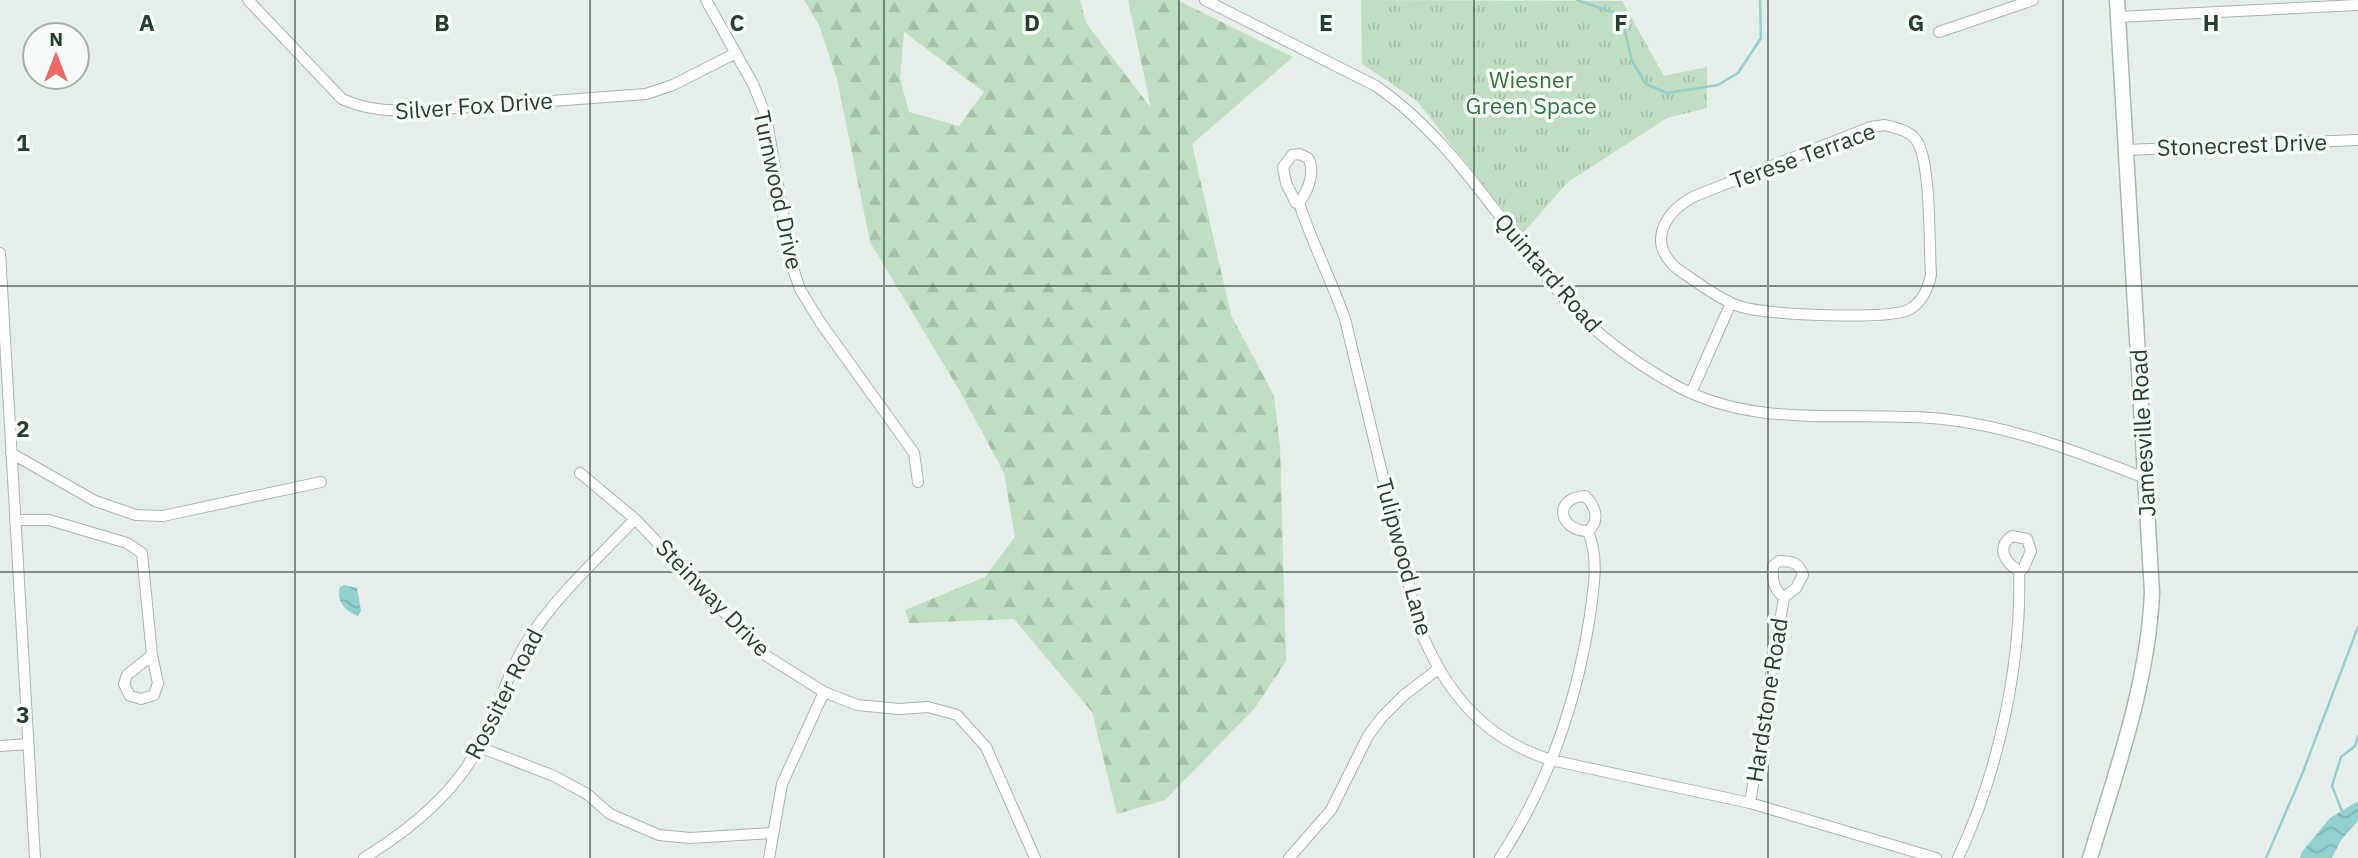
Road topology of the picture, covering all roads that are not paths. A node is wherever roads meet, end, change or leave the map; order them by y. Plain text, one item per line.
1 (248, 0) edge
2 (706, 0) edge
3 (1205, 0) edge
4 (2033, 0) edge
5 (2117, 0) edge
6 (2358, 5) edge
7 (2118, 17) junction
8 (1940, 32) dead end
9 (736, 53) junction
10 (2358, 139) edge
11 (2127, 150) junction
12 (1299, 203) junction
13 (0, 253) edge
14 (1731, 303) junction
15 (1691, 393) junction
16 (11, 453) junction
17 (580, 472) dead end
18 (2146, 478) junction
19 (321, 482) dead end
20 (918, 482) dead end
21 (635, 519) junction
22 (15, 520) junction
23 (1588, 531) dead end
24 (2019, 570) dead end
25 (1784, 597) dead end
26 (152, 655) junction
27 (1438, 669) junction
28 (824, 692) junction
29 (28, 744) junction
30 (0, 746) edge
31 (479, 747) junction
32 (1551, 760) junction
33 (1749, 803) junction
34 (772, 833) junction
35 (35, 858) edge
36 (364, 858) edge
37 (769, 858) edge
38 (1035, 858) edge
39 (1289, 858) edge
40 (1500, 858) edge
41 (1936, 858) edge
42 (1958, 858) edge
43 (2090, 858) edge

1 - 9 street, Silver Fox Drive
2 - 9 street, Turnwood Drive
3 - 15 street, Quintard Road
4 - 8 street
5 - 7 street, Jamesville Road
6 - 7 street
7 - 11 street, Jamesville Road
9 - 20 street, Turnwood Drive
10 - 11 street, Stonecrest Drive
11 - 18 street, Jamesville Road
12 - 12 street, Tulipwood Lane
12 - 27 street, Tulipwood Lane
13 - 16 street
14 - 14 street, Terese Terrace
14 - 15 street
15 - 18 street, Quintard Road
16 - 19 street
16 - 22 street
17 - 21 street, Steinway Drive
18 - 43 street, Jamesville Road
21 - 28 street, Steinway Drive
21 - 31 street, Rossiter Road
22 - 26 street
22 - 29 street
23 - 32 street
24 - 42 street
25 - 33 street, Hardstone Road
26 - 26 street
27 - 32 street, Tulipwood Lane
27 - 39 street
28 - 34 street
28 - 38 street, Steinway Drive
29 - 30 street
29 - 35 street
31 - 34 street
31 - 36 street, Rossiter Road
32 - 33 street, Tulipwood Lane
32 - 40 street
33 - 41 street, Tulipwood Lane
34 - 37 street

